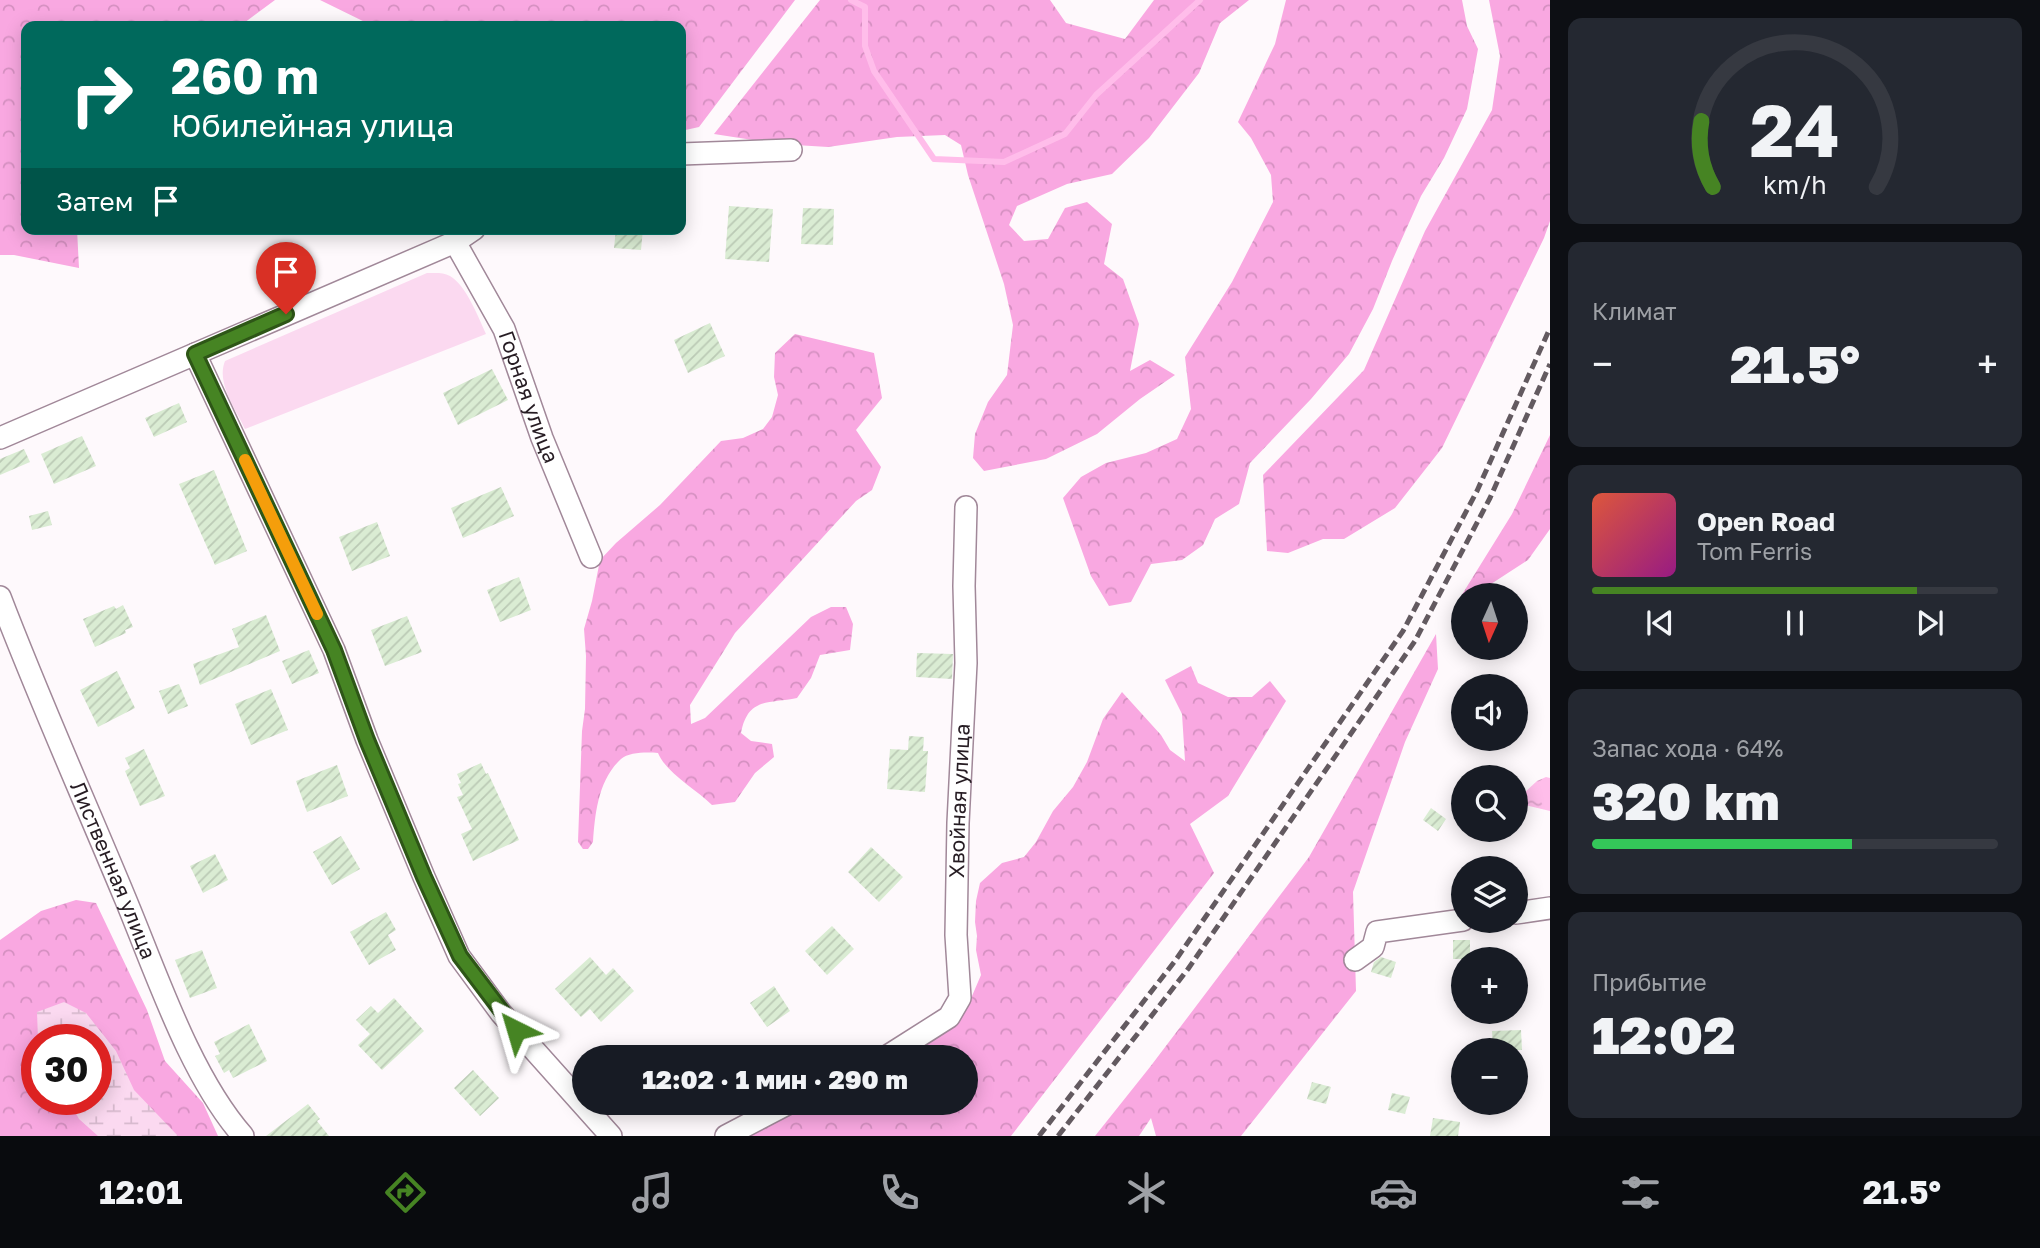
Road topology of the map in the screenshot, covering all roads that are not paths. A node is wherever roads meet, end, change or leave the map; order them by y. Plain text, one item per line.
1 (791, 150) dead end
2 (686, 155) edge
3 (465, 235) edge
4 (455, 242) junction
5 (195, 354) junction
6 (0, 438) edge
7 (966, 508) dead end
8 (591, 557) dead end
9 (0, 597) edge
10 (1550, 908) edge
11 (1528, 911) edge
12 (1451, 922) edge
13 (1355, 960) dead end
14 (905, 1045) edge
15 (766, 1115) edge
16 (243, 1136) edge
17 (611, 1136) edge
18 (726, 1136) edge

1 - 2 street
3 - 4 street
4 - 5 street
4 - 8 street, Горная улица
5 - 6 street
5 - 17 street
7 - 14 street, Хвойная улица
9 - 16 street, Лиственная улица
10 - 11 street
12 - 13 street
15 - 18 street

